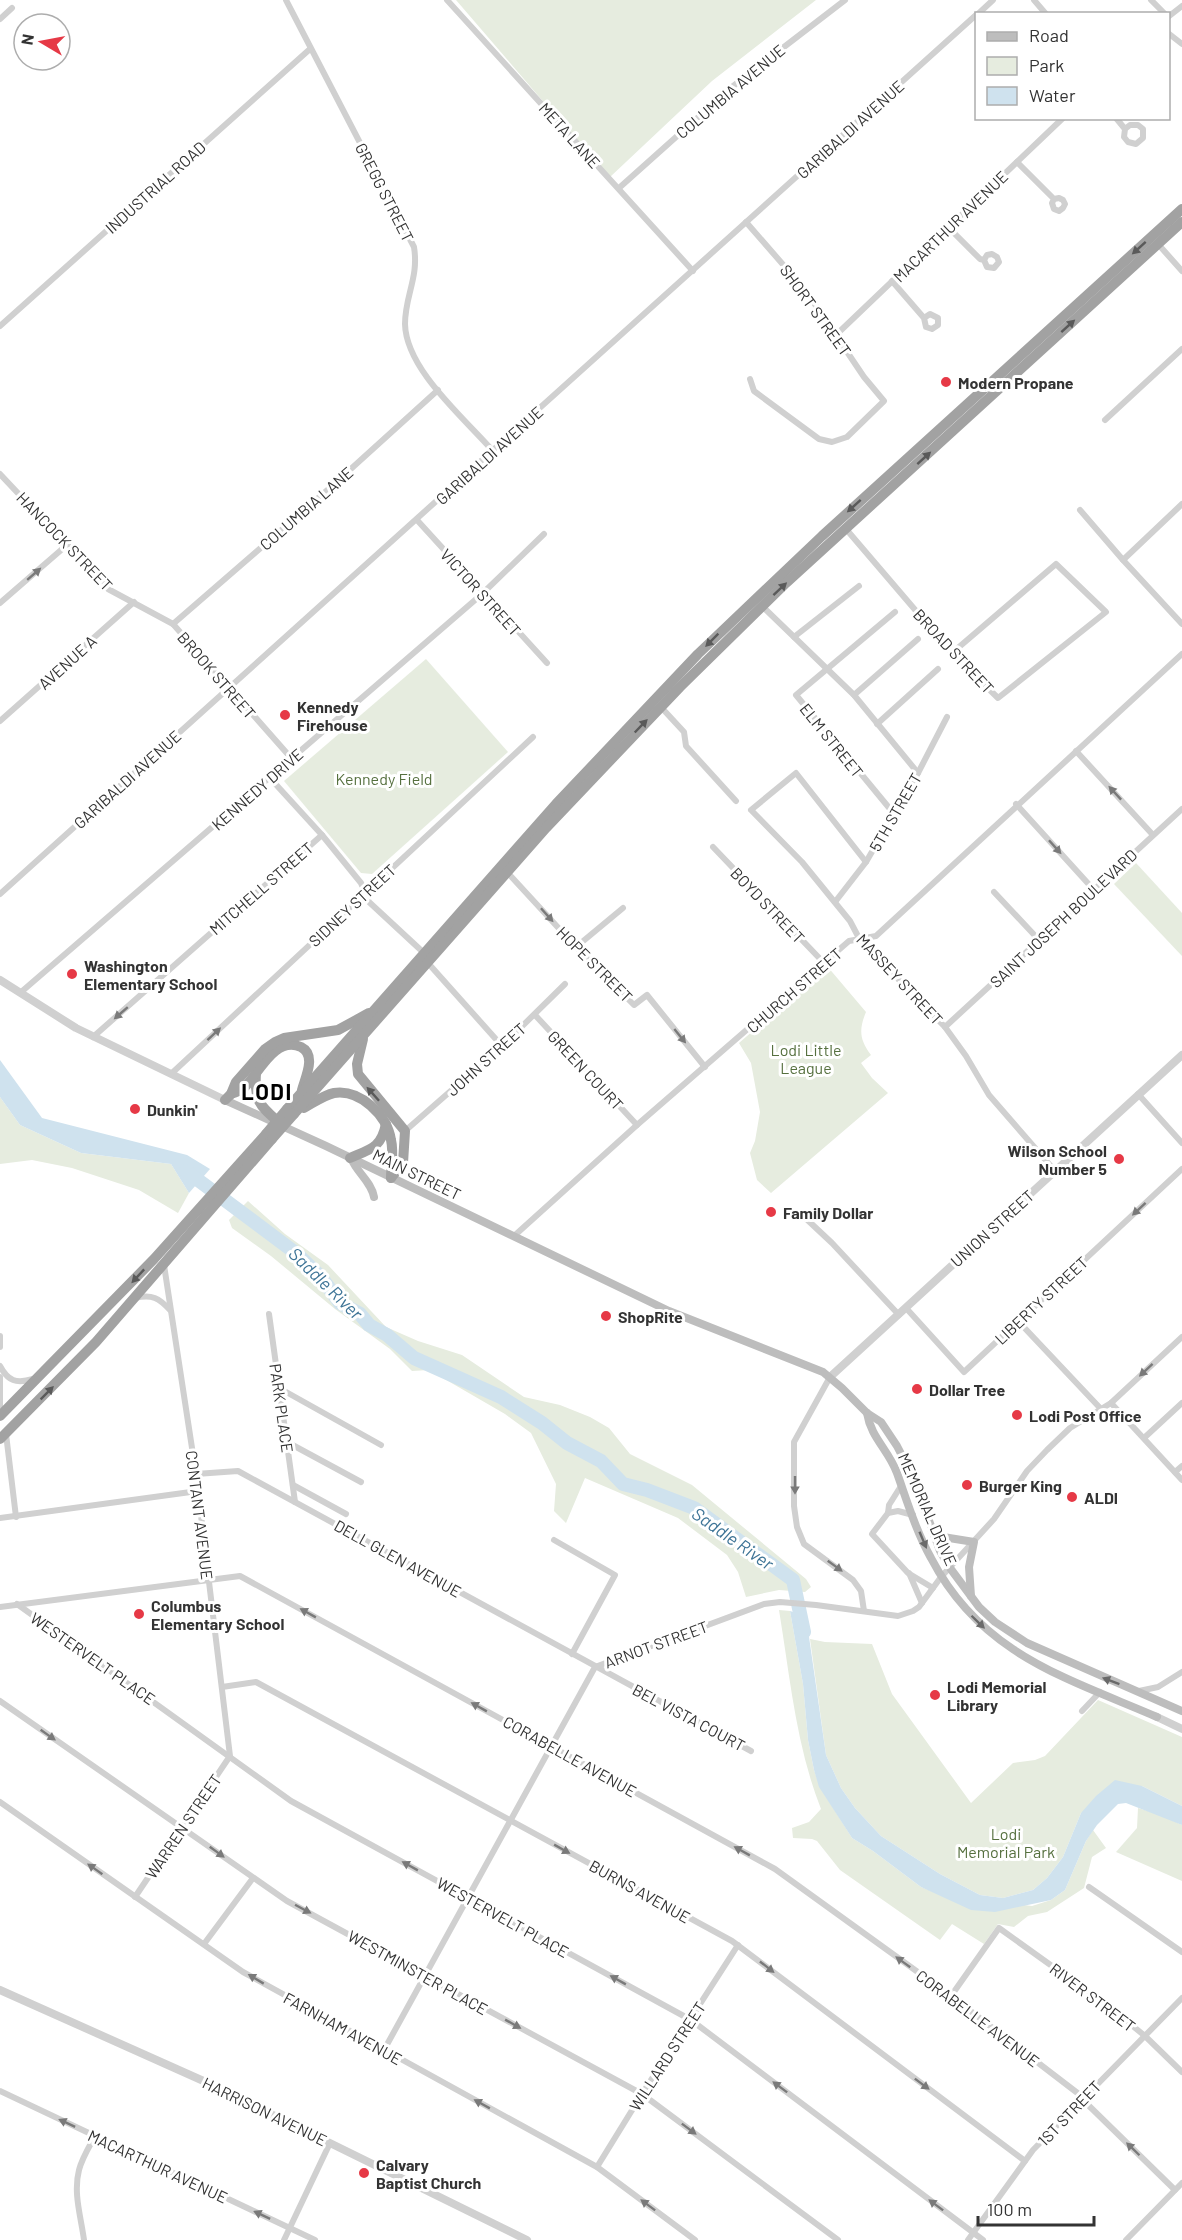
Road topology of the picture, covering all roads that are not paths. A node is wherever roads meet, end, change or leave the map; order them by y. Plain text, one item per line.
1 (286, 0) edge
2 (447, 0) edge
3 (845, 0) edge
4 (993, 0) edge
5 (1034, 0) edge
6 (1151, 0) edge
7 (1182, 6) edge
8 (12, 8) dead end
9 (979, 12) edge
10 (1044, 12) edge
11 (1163, 12) edge
12 (1170, 15) edge
13 (975, 16) edge
14 (0, 19) edge
15 (1170, 35) edge
16 (1182, 44) edge
17 (310, 49) junction
18 (1061, 120) edge
19 (1118, 120) edge
20 (1125, 129) dead end
21 (1017, 162) junction
22 (619, 188) junction
23 (1054, 199) dead end
24 (1182, 209) edge
25 (746, 222) junction
26 (1182, 222) edge
27 (948, 227) junction
28 (1158, 244) junction
29 (984, 260) dead end
30 (693, 271) junction
31 (1182, 271) edge
32 (892, 281) junction
33 (924, 318) dead end
34 (0, 326) edge
35 (837, 334) junction
36 (1182, 350) edge
37 (750, 379) dead end
38 (438, 390) junction
39 (1105, 420) dead end
40 (492, 450) junction
41 (0, 474) edge
42 (3, 483) edge
43 (1182, 504) edge
44 (1080, 510) dead end
45 (417, 520) junction
46 (846, 529) junction
47 (544, 534) dead end
48 (68, 544) junction
49 (1123, 560) junction
50 (859, 586) dead end
51 (482, 594) junction
52 (134, 602) junction
53 (0, 603) edge
54 (762, 606) junction
55 (895, 612) dead end
56 (172, 624) junction
57 (1182, 624) edge
58 (794, 637) junction
59 (918, 639) dead end
60 (952, 653) junction
61 (1182, 654) edge
62 (547, 663) dead end
63 (827, 669) junction
64 (938, 669) dead end
65 (228, 688) junction
66 (854, 695) junction
67 (660, 706) junction
68 (947, 717) dead end
69 (0, 721) edge
70 (877, 724) junction
71 (533, 737) dead end
72 (1076, 751) junction
73 (292, 759) junction
74 (918, 773) junction
75 (270, 778) junction
76 (736, 801) dead end
77 (1016, 804) junction
78 (1182, 809) edge
79 (895, 815) junction
80 (1154, 834) junction
81 (322, 835) junction
82 (712, 847) dead end
83 (866, 862) junction
84 (507, 872) junction
85 (1094, 890) junction
86 (365, 892) junction
87 (994, 892) dead end
88 (0, 894) edge
89 (835, 902) junction
90 (622, 908) dead end
91 (860, 940) junction
92 (1039, 940) junction
93 (576, 947) junction
94 (426, 958) junction
95 (824, 963) junction
96 (0, 980) edge
97 (566, 984) dead end
98 (20, 993) junction
99 (375, 1010) junction
100 (535, 1015) junction
101 (945, 1027) junction
102 (363, 1036) junction
103 (93, 1037) junction
104 (502, 1046) junction
105 (1182, 1055) edge
106 (705, 1066) junction
107 (256, 1073) junction
108 (171, 1074) junction
109 (1138, 1094) junction
110 (300, 1095) junction
111 (228, 1097) junction
112 (291, 1111) junction
113 (386, 1124) junction
114 (638, 1125) junction
115 (286, 1128) junction
116 (405, 1131) junction
117 (1182, 1143) edge
118 (350, 1158) junction
119 (1182, 1169) edge
120 (1055, 1171) junction
121 (391, 1178) junction
122 (374, 1197) dead end
123 (800, 1213) dead end
124 (197, 1218) junction
125 (513, 1236) junction
126 (164, 1262) junction
127 (132, 1299) junction
128 (906, 1308) junction
129 (171, 1311) junction
130 (269, 1314) dead end
131 (899, 1315) junction
132 (1018, 1321) junction
133 (0, 1336) edge
134 (1182, 1337) edge
135 (0, 1347) edge
136 (0, 1366) edge
137 (0, 1377) edge
138 (39, 1377) junction
139 (830, 1377) junction
140 (279, 1388) junction
141 (1111, 1402) junction
142 (1182, 1403) edge
143 (1101, 1409) junction
144 (867, 1413) junction
145 (0, 1416) edge
146 (3, 1437) edge
147 (1144, 1438) junction
148 (287, 1442) junction
149 (381, 1445) dead end
150 (1182, 1466) edge
151 (1175, 1472) junction
152 (195, 1474) junction
153 (1182, 1480) edge
154 (361, 1482) dead end
155 (292, 1485) junction
156 (902, 1486) junction
157 (198, 1491) junction
158 (295, 1502) junction
159 (888, 1513) junction
160 (346, 1514) dead end
161 (912, 1515) junction
162 (16, 1517) junction
163 (0, 1518) edge
164 (932, 1531) junction
165 (554, 1540) dead end
166 (974, 1542) junction
167 (950, 1568) junction
168 (908, 1573) junction
169 (941, 1577) junction
170 (209, 1579) junction
171 (933, 1588) junction
172 (971, 1596) junction
173 (922, 1603) junction
174 (17, 1604) junction
175 (0, 1607) edge
176 (864, 1611) junction
177 (572, 1654) junction
178 (595, 1667) junction
179 (1182, 1672) edge
180 (222, 1687) junction
181 (1139, 1691) junction
182 (1100, 1692) junction
183 (0, 1701) edge
184 (1082, 1711) dead end
185 (1182, 1711) edge
186 (1157, 1717) joint
187 (1182, 1729) edge
188 (552, 1746) junction
189 (751, 1751) dead end
190 (230, 1756) junction
191 (0, 1802) edge
192 (510, 1821) junction
193 (181, 1827) junction
194 (253, 1878) junction
195 (1089, 1887) dead end
196 (135, 1897) junction
197 (468, 1898) junction
198 (204, 1944) junction
199 (738, 1945) junction
200 (1182, 1952) edge
201 (425, 1976) junction
202 (0, 1990) edge
203 (951, 1996) junction
204 (1182, 1998) edge
205 (691, 2020) junction
206 (1145, 2036) junction
207 (384, 2050) junction
208 (1182, 2072) edge
209 (0, 2091) edge
210 (642, 2094) junction
211 (1083, 2098) junction
212 (95, 2136) junction
213 (330, 2143) junction
214 (1024, 2161) junction
215 (597, 2167) junction
216 (1182, 2182) edge
217 (1175, 2190) junction
218 (290, 2228) junction
219 (973, 2233) junction
220 (84, 2240) edge
221 (284, 2240) edge
222 (315, 2240) edge
223 (527, 2240) edge
224 (695, 2240) edge
225 (838, 2240) edge
226 (968, 2240) edge
227 (983, 2240) edge
228 (1126, 2240) edge

1 - 17 street, GREGG STREET
2 - 22 street, META LANE
3 - 22 street, COLUMBIA AVENUE
4 - 9 street, GARIBALDI AVENUE
5 - 10 street
6 - 11 street
7 - 12 street
8 - 14 street
13 - 25 street, GARIBALDI AVENUE
15 - 16 street
17 - 34 street, INDUSTRIAL ROAD
17 - 38 street, GREGG STREET
18 - 21 street, MACARTHUR AVENUE
19 - 20 street
21 - 23 street
21 - 27 street, MACARTHUR AVENUE
22 - 30 street, META LANE
24 -> 94 highway
25 - 30 street, GARIBALDI AVENUE
25 - 35 street, SHORT STREET
26 - 28 highway
27 - 29 street
27 - 32 street, MACARTHUR AVENUE
28 - 31 street
46 -> 28 highway
30 - 40 street, GARIBALDI AVENUE
32 - 33 street
32 - 35 street, MACARTHUR AVENUE
35 - 37 street, SHORT STREET
36 - 39 street
38 - 40 street, GREGG STREET
38 - 56 street, COLUMBIA LANE
40 - 45 street, GARIBALDI AVENUE
41 - 42 street, HANCOCK STREET
42 - 48 street, HANCOCK STREET
43 - 49 street
44 - 49 street
45 - 51 street, VICTOR STREET
45 - 65 street, GARIBALDI AVENUE
54 -> 46 highway
46 - 60 street, BROAD STREET
47 - 51 street, KENNEDY DRIVE
48 - 52 street, HANCOCK STREET
53 -> 48 street
49 - 57 street
50 - 58 street
51 - 62 street, VICTOR STREET
51 - 73 street, KENNEDY DRIVE
52 - 56 street, BROOK STREET
52 - 69 street, AVENUE A
54 - 58 street
54 - 67 highway
55 - 63 street
56 - 65 street, BROOK STREET
58 - 63 street
59 - 66 street
60 - 60 street, BROAD STREET
61 - 72 street, CHURCH STREET
63 - 66 street
63 - 79 street, ELM STREET
64 - 70 street
65 - 73 street, BROOK STREET
65 - 88 street, GARIBALDI AVENUE
66 - 70 street
67 - 76 street
84 -> 67 highway
68 - 74 street, 5TH STREET
70 - 74 street
71 - 86 street, SIDNEY STREET
72 - 77 street, CHURCH STREET
80 -> 72 street
73 - 75 street, KENNEDY DRIVE
74 - 79 street, 5TH STREET
75 - 81 street
75 - 98 street, KENNEDY DRIVE
77 -> 85 street
77 - 91 street, CHURCH STREET
78 - 80 street, SAINT JOSEPH BOULEVARD
79 - 83 street, 5TH STREET
80 - 85 street, SAINT JOSEPH BOULEVARD
81 - 86 street
81 -> 103 street, MITCHELL STREET
82 - 95 street, BOYD STREET
83 - 89 street, 5TH STREET
83 - 89 street, MASSEY STREET
84 -> 93 street, HOPE STREET
84 - 94 highway
85 - 92 street, SAINT JOSEPH BOULEVARD
86 - 94 street
108 -> 86 street, SIDNEY STREET
87 - 92 street
89 - 91 street, MASSEY STREET
90 - 93 street
91 - 95 street, CHURCH STREET
91 - 101 street, MASSEY STREET
92 - 101 street, SAINT JOSEPH BOULEVARD
93 -> 106 street, HOPE STREET
94 - 99 highway
94 - 102 highway
94 - 104 street
95 - 106 street, CHURCH STREET
96 - 98 street, MAIN STREET
97 - 100 street, JOHN STREET
98 - 103 street, MAIN STREET
99 - 110 highway
99 - 111 highway
100 - 104 street, JOHN STREET
100 - 114 street, GREEN COURT
101 - 120 street, MASSEY STREET
102 - 112 highway
116 -> 102 highway
103 - 108 street, MAIN STREET
104 - 116 street, JOHN STREET
105 - 109 street, UNION STREET
106 - 114 street, CHURCH STREET
107 - 110 highway
107 - 111 highway
107 - 115 highway
108 - 111 street, MAIN STREET
109 - 117 street
109 - 120 street, UNION STREET
110 - 112 highway
111 - 115 main road, MAIN STREET
112 - 113 highway
112 - 124 highway, bridge
113 - 118 highway
113 - 121 highway
114 - 125 street, CHURCH STREET
115 - 118 main road, MAIN STREET
116 - 121 highway
118 - 121 main road, MAIN STREET
118 - 122 main road
119 -> 132 street, LIBERTY STREET
120 - 128 street, UNION STREET
121 - 125 main road, MAIN STREET
123 - 131 street
124 - 126 highway
124 -> 138 highway
125 - 139 main road, MAIN STREET
126 - 127 highway
126 - 129 street, CONTANT AVENUE
127 - 129 street
146 -> 127 highway
128 - 131 street, UNION STREET
128 - 132 street, LIBERTY STREET
129 - 152 street, CONTANT AVENUE
130 - 140 street, PARK PLACE
131 - 139 street, UNION STREET
132 - 143 street
133 - 135 street
134 -> 141 street, ARNOT STREET
136 - 138 street
137 - 145 street
138 - 145 highway
139 - 144 main road, MEMORIAL DRIVE
139 -> 176 street
140 - 148 street, PARK PLACE
140 - 149 street
141 - 143 street, ARNOT STREET
141 - 147 street
142 - 147 street
143 - 166 street, ARNOT STREET
144 - 156 main road, MEMORIAL DRIVE
144 - 164 main road, MEMORIAL DRIVE
146 - 162 street
147 - 151 street
148 - 154 street
148 - 155 street, PARK PLACE
150 - 151 street
151 - 153 street
152 - 157 street, CONTANT AVENUE
152 - 158 street, DELL GLEN AVENUE
155 - 158 street, PARK PLACE
155 - 160 street
156 - 159 street
156 - 161 main road, MEMORIAL DRIVE
157 - 162 street
157 - 170 street, CONTANT AVENUE
158 - 177 street, DELL GLEN AVENUE
159 - 161 street
159 - 168 street
161 -> 169 main road, MEMORIAL DRIVE
162 - 163 street
164 - 166 main road
164 - 167 main road, MEMORIAL DRIVE
165 - 177 street
166 - 167 street, ARNOT STREET
166 - 172 main road
167 - 169 street, ARNOT STREET
167 - 172 main road, MEMORIAL DRIVE
168 - 171 street
168 - 173 street
169 - 171 street, ARNOT STREET
169 -> 182 main road, MEMORIAL DRIVE
170 - 174 street, CORABELLE AVENUE
170 - 180 street, CONTANT AVENUE
188 -> 170 street, CORABELLE AVENUE
171 - 173 street, ARNOT STREET
181 -> 172 main road, MEMORIAL DRIVE
173 - 176 street, ARNOT STREET
174 - 175 street, CORABELLE AVENUE
174 - 190 street, WESTERVELT PLACE
176 - 178 street, ARNOT STREET
177 - 178 street, DELL GLEN AVENUE
178 - 188 street, ARNOT STREET
178 - 189 street, BEL VISTA COURT
179 - 181 street
180 - 190 street, CONTANT AVENUE
180 - 192 street, BURNS AVENUE
181 - 185 main road, MEMORIAL DRIVE
182 - 184 street
182 - 186 main road, MEMORIAL DRIVE
183 -> 193 street, WESTMINSTER PLACE
186 - 187 street
188 - 192 street, ARNOT STREET
203 -> 188 street, CORABELLE AVENUE
190 - 193 street, WARREN STREET
197 -> 190 street, WESTERVELT PLACE
196 -> 191 street, FARNHAM AVENUE
192 - 197 street, ARNOT STREET
192 -> 199 street, BURNS AVENUE
193 -> 194 street, WESTMINSTER PLACE
193 - 196 street, WARREN STREET
194 - 198 street
194 -> 201 street, WESTMINSTER PLACE
195 - 200 street
196 - 198 street, FARNHAM AVENUE
197 - 201 street, ARNOT STREET
205 -> 197 street, WESTERVELT PLACE
207 -> 198 street, FARNHAM AVENUE
199 - 205 street, WILLARD STREET
199 -> 214 street, BURNS AVENUE
201 - 207 street, ARNOT STREET
201 -> 210 street, WESTMINSTER PLACE
202 - 213 street, HARRISON AVENUE
203 - 206 street, RIVER STREET
203 - 211 street, CORABELLE AVENUE
204 - 206 street, 1ST STREET
205 - 210 street, WILLARD STREET
219 -> 205 street, WESTERVELT PLACE
206 - 208 street, RIVER STREET
206 - 211 street, 1ST STREET
215 -> 207 street, FARNHAM AVENUE
212 -> 209 street, MACARTHUR AVENUE
210 - 215 street, WILLARD STREET
210 -> 225 street, WESTMINSTER PLACE
211 - 214 street, 1ST STREET
217 -> 211 street, CORABELLE AVENUE
218 -> 212 street, MACARTHUR AVENUE
212 - 220 street
213 - 218 street
213 - 223 street, HARRISON AVENUE
214 - 219 street, 1ST STREET
224 -> 215 street, FARNHAM AVENUE
216 - 217 street
217 - 228 street
218 - 221 street
218 - 222 street, MACARTHUR AVENUE
219 - 226 street, 1ST STREET
219 - 227 street, WESTERVELT PLACE

